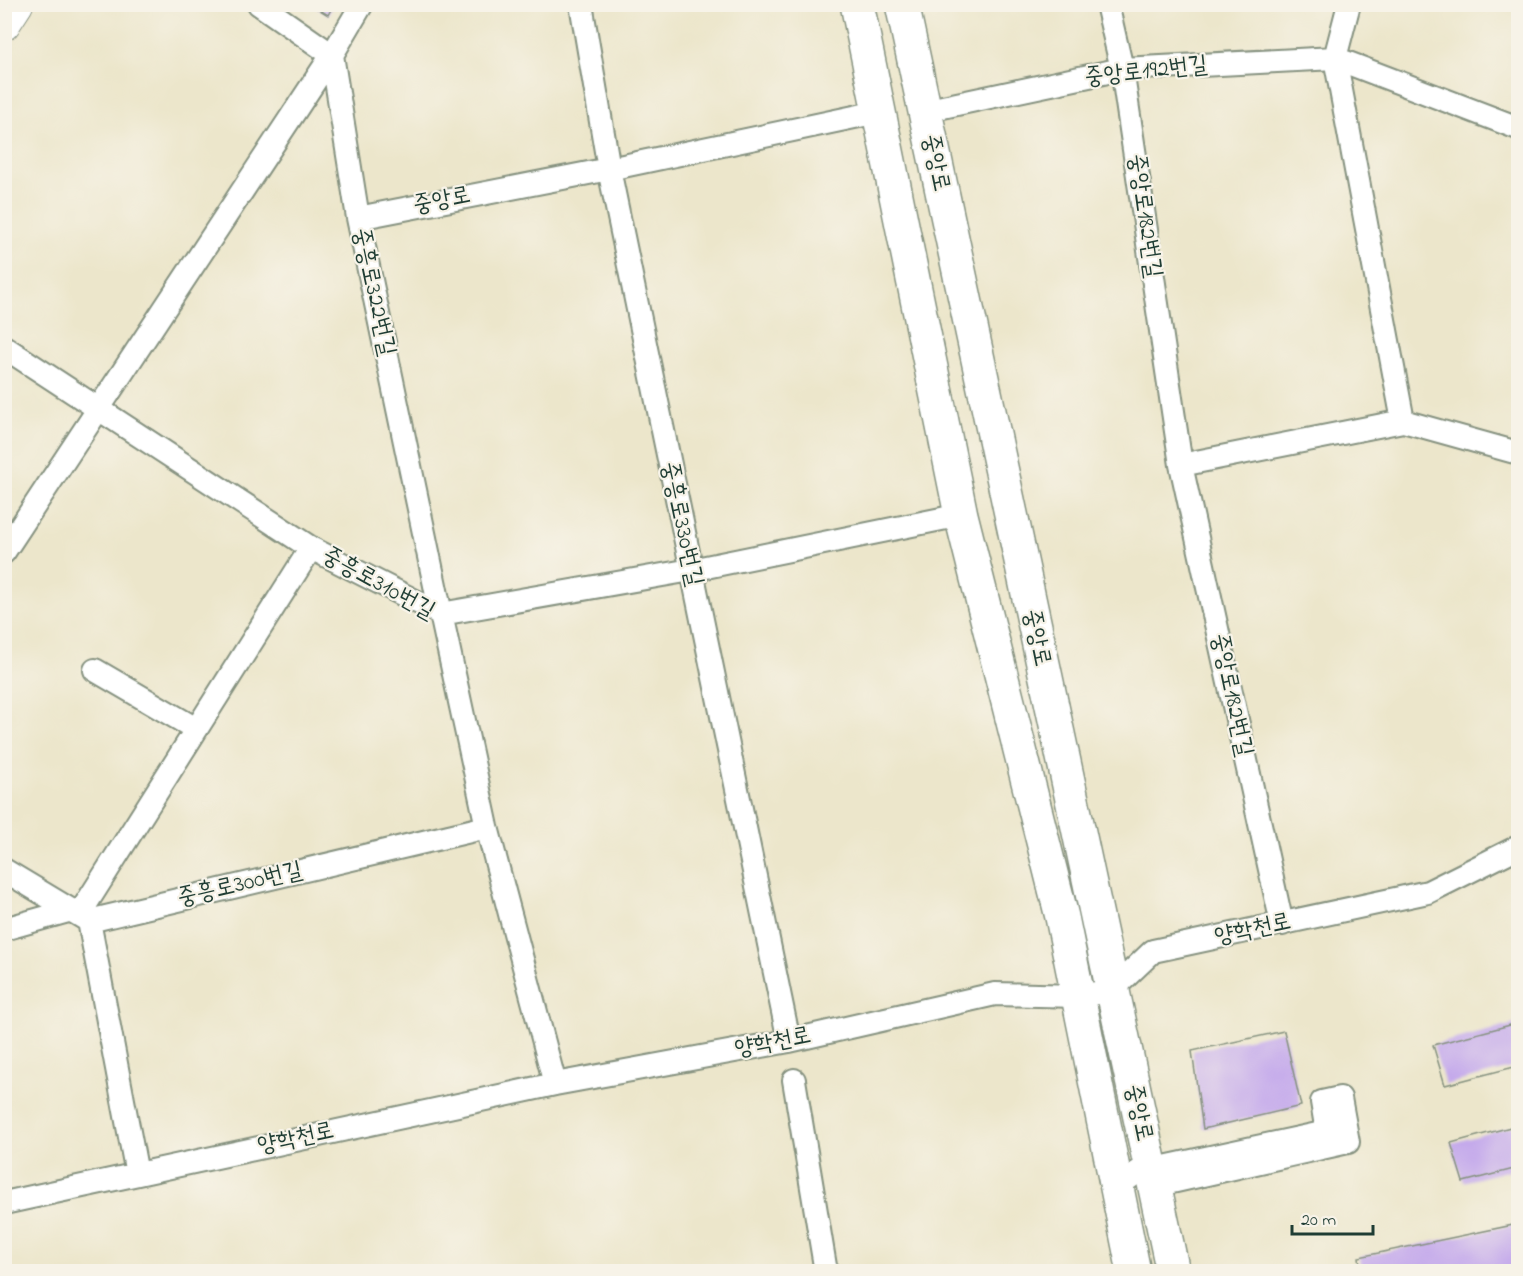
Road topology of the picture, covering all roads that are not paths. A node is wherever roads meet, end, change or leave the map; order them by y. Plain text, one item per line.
1 (17, 4) edge
2 (259, 4) edge
3 (362, 4) edge
4 (581, 4) edge
5 (857, 4) edge
6 (902, 4) edge
7 (1107, 4) edge
8 (1349, 4) edge
9 (4, 24) edge
10 (332, 55) junction
11 (1335, 58) junction
12 (1122, 69) junction
13 (924, 111) junction
14 (878, 112) junction
15 (1518, 128) edge
16 (609, 169) junction
17 (358, 218) junction
18 (4, 346) edge
19 (100, 408) junction
20 (1402, 421) junction
21 (1518, 453) edge
22 (1181, 465) junction
23 (961, 515) junction
24 (311, 548) junction
25 (4, 552) edge
26 (691, 570) junction
27 (441, 614) junction
28 (95, 670) dead end
29 (196, 729) junction
30 (487, 827) junction
31 (1518, 847) edge
32 (4, 870) edge
33 (80, 915) junction
34 (1282, 924) junction
35 (4, 929) edge
36 (1111, 991) junction
37 (1077, 996) junction
38 (789, 1041) junction
39 (794, 1080) dead end
40 (555, 1084) junction
41 (136, 1174) junction
42 (1153, 1178) junction
43 (1117, 1187) junction
44 (4, 1203) edge
45 (826, 1272) edge
46 (1134, 1272) edge
47 (1173, 1272) edge

1 - 9 main road
2 - 10 street
3 - 10 street
4 - 16 street, 중흥로330번길
5 - 14 main road, 중앙로
6 - 13 main road, 중앙로
7 - 12 street, 중앙로182번길
8 - 11 street
10 - 17 street, 중흥로322번길
10 - 19 street
11 - 12 street, 중앙로192번길
11 - 15 street, 중앙로192번길
11 - 20 street
12 - 13 street, 중앙로192번길
12 - 22 street, 중앙로182번길
13 - 36 main road, 중앙로
14 - 16 street, 중앙로
14 - 23 main road, 중앙로
16 - 17 street, 중앙로
16 - 26 street, 중흥로330번길
17 - 27 street, 중흥로322번길
18 - 19 street, 중흥로310번길
19 - 24 street, 중흥로310번길
19 - 25 street
20 - 21 street
20 - 22 street
22 - 34 street, 중앙로182번길
23 - 26 street
23 - 37 main road, 중앙로
24 - 27 street, 중흥로310번길
24 - 29 street
26 - 27 street
26 - 38 street, 중흥로330번길
27 - 30 street, 중흥로310번길
28 - 29 street
29 - 33 street
30 - 33 street, 중흥로300번길
30 - 40 street, 중흥로310번길
31 - 34 street, 양학천로
32 - 33 street
33 - 35 street, 중흥로300번길
33 - 41 street
34 - 36 street, 양학천로
36 - 37 street, 양학천로
36 - 42 main road, 중앙로
37 - 38 street, 양학천로
37 - 43 main road, 중앙로
38 - 40 street, 양학천로
39 - 45 street, 양학천로
40 - 41 street, 양학천로
41 - 44 street, 양학천로
42 - 42 street
42 - 43 street
42 - 47 main road, 중앙로
43 - 46 main road, 중앙로

